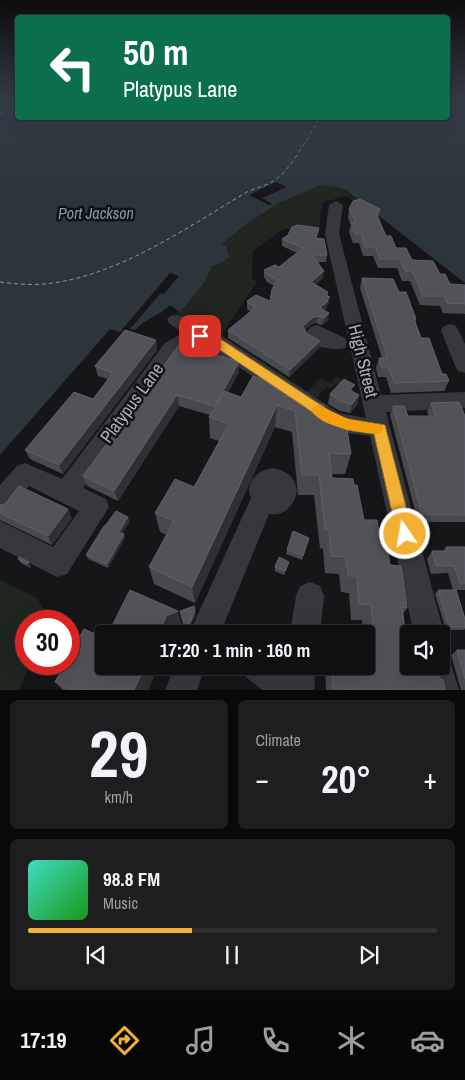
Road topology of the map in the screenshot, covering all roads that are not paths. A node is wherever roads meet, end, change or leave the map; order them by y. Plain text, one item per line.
1 (336, 205) dead end
2 (176, 320) dead end
3 (450, 330) dead end
4 (314, 333) dead end
5 (195, 336) junction
6 (348, 343) junction
7 (465, 366) edge
8 (465, 400) edge
9 (374, 404) junction
10 (380, 429) junction
11 (71, 487) junction
12 (263, 498) dead end
13 (0, 503) edge
14 (0, 534) edge
15 (310, 596) dead end
16 (209, 625) edge
17 (306, 625) edge
18 (427, 625) edge
19 (186, 675) edge
20 (268, 675) edge
21 (300, 675) edge
22 (439, 675) edge
23 (180, 690) edge
24 (287, 690) edge
25 (298, 690) edge
26 (443, 690) edge

1 - 6 street, High Street
2 - 5 street
3 - 7 street
4 - 6 street
5 - 10 street
5 - 11 street, Platypus Lane
6 - 9 street, High Street
8 - 9 street
9 - 10 street, High Street
10 - 18 street, High Street
11 - 13 street
11 - 14 street
12 - 16 street
15 - 17 street
19 - 23 street
20 - 24 street
21 - 25 street
22 - 26 street

